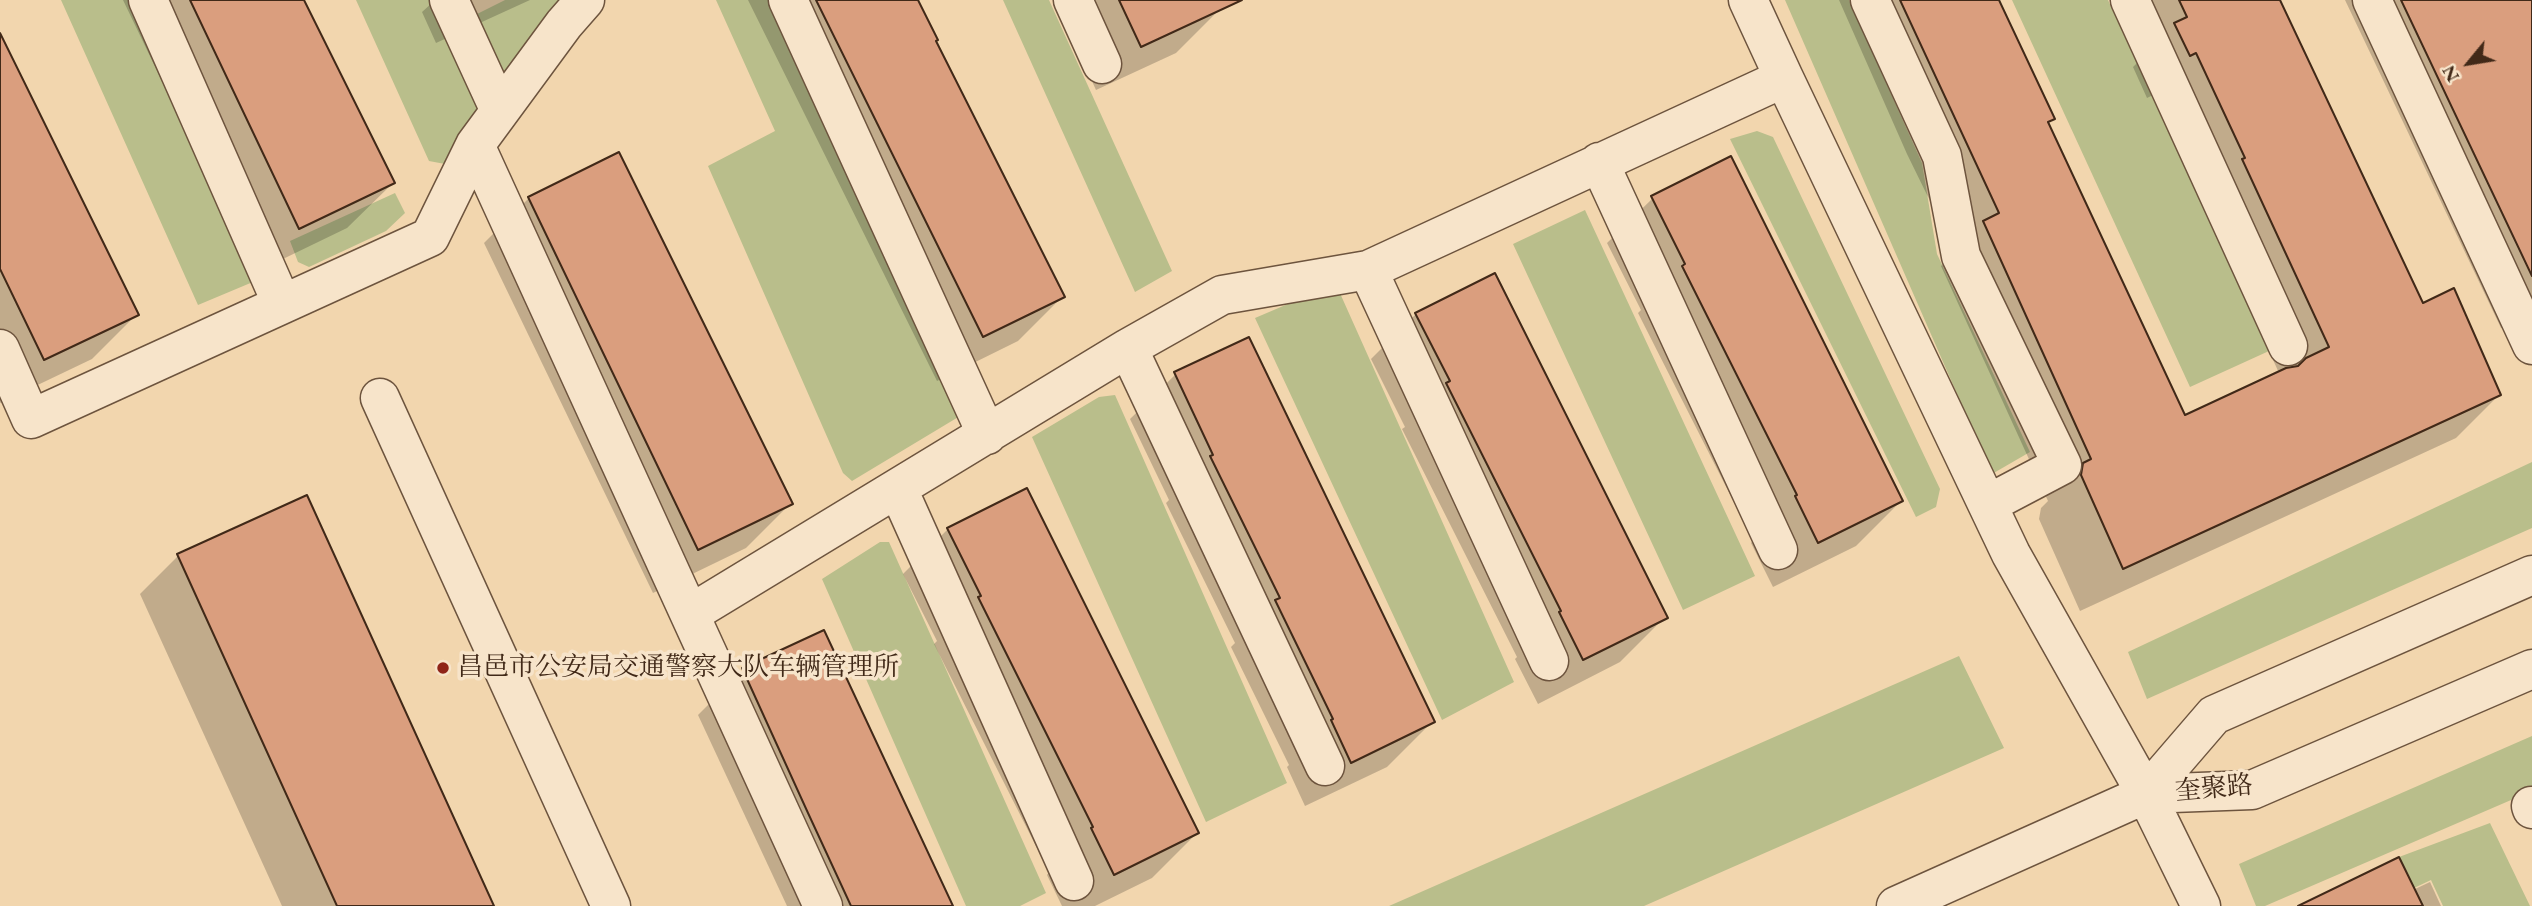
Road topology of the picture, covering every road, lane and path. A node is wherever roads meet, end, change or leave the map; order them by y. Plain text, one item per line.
1 (148, 0) edge
2 (449, 0) edge
3 (585, 0) edge
4 (788, 0) edge
5 (1073, 0) edge
6 (1748, 0) edge
7 (1870, 0) edge
8 (2130, 0) edge
9 (2372, 0) edge
10 (1102, 64) dead end
11 (1784, 78) junction
12 (500, 111) junction
13 (475, 145) junction
14 (1599, 162) junction
15 (1368, 270) junction
16 (282, 304) junction
17 (2532, 345) edge
18 (2288, 346) dead end
19 (1128, 348) junction
20 (0, 349) edge
21 (380, 398) dead end
22 (987, 435) junction
23 (898, 489) junction
24 (1988, 504) junction
25 (1778, 550) dead end
26 (2532, 575) edge
27 (690, 614) junction
28 (1549, 661) dead end
29 (2532, 669) edge
30 (1325, 766) dead end
31 (2146, 794) junction
32 (1074, 881) dead end
33 (611, 906) edge
34 (823, 906) edge
35 (1896, 906) edge
36 (2201, 906) edge

1 - 16 street
2 - 12 street
3 - 12 street
4 - 22 street
5 - 10 street
6 - 11 street
7 - 24 street
8 - 18 street
9 - 17 street
11 - 14 street
11 - 24 street
12 - 13 street
13 - 16 street
13 - 27 street
14 - 15 street
14 - 25 street
15 - 19 street
15 - 28 street
16 - 20 street
19 - 22 street
19 - 30 street
21 - 33 street
22 - 23 street
23 - 27 street
23 - 32 street
24 - 31 street
26 - 31 street
27 - 34 street
29 - 31 street, 奎聚路
31 - 35 street, 奎聚路
31 - 36 street

